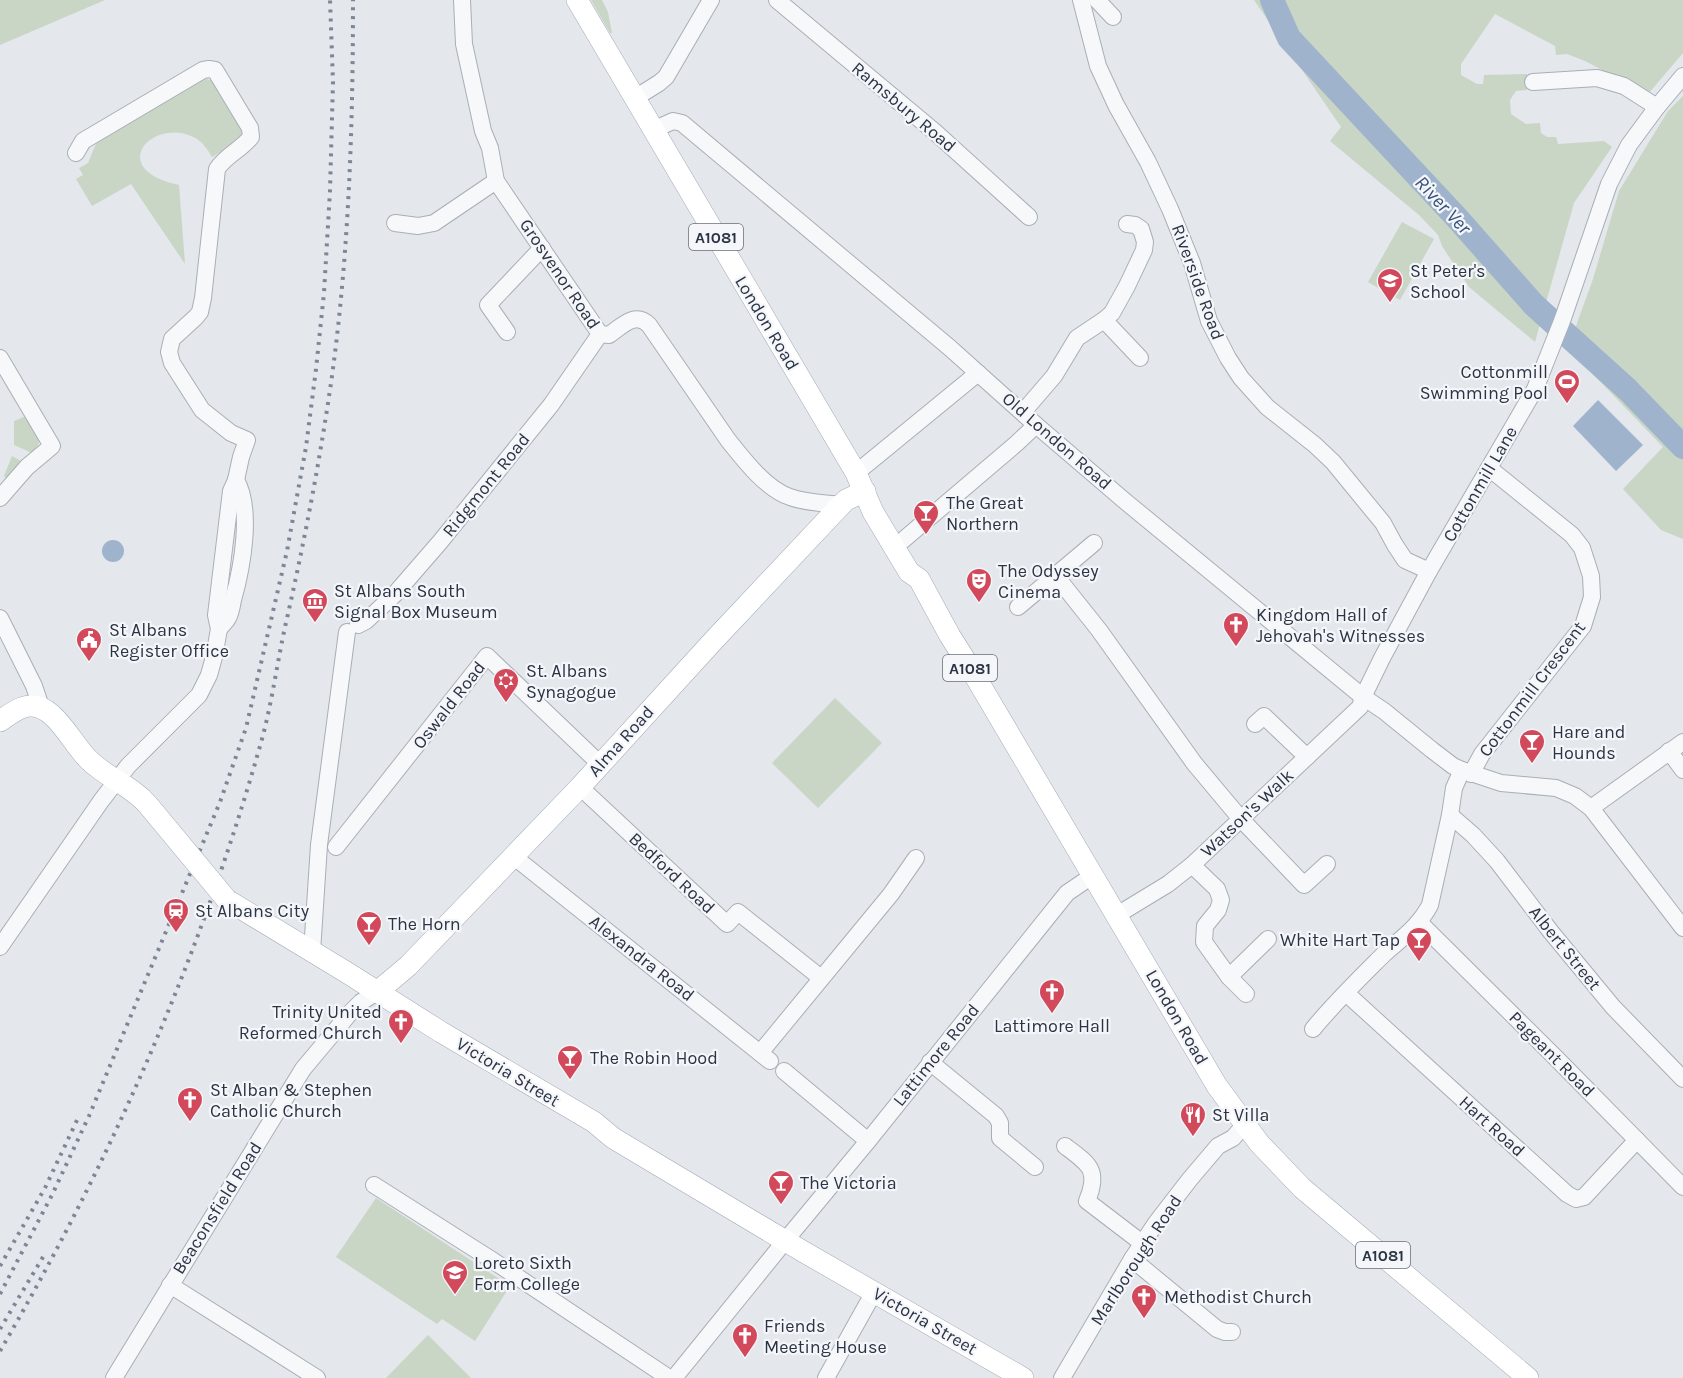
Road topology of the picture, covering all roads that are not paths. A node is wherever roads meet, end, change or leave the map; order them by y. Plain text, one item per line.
1 (462, 0) edge
2 (577, 0) edge
3 (711, 0) edge
4 (777, 0) edge
5 (1081, 0) edge
6 (1097, 0) edge
7 (1113, 17) dead end
8 (1682, 80) edge
9 (1533, 82) dead end
10 (635, 98) junction
11 (1657, 107) junction
12 (653, 130) junction
13 (76, 153) dead end
14 (496, 181) junction
15 (1029, 217) dead end
16 (395, 224) dead end
17 (1140, 226) dead end
18 (542, 248) junction
19 (1104, 320) junction
20 (507, 332) dead end
21 (600, 334) junction
22 (0, 358) edge
23 (1140, 358) dead end
24 (978, 373) junction
25 (1023, 412) junction
26 (1036, 425) junction
27 (1489, 468) junction
28 (860, 482) junction
29 (0, 498) edge
30 (841, 505) junction
31 (902, 541) junction
32 (1094, 543) dead end
33 (1430, 571) junction
34 (1056, 576) junction
35 (919, 579) junction
36 (1018, 607) dead end
37 (0, 618) edge
38 (1363, 697) junction
39 (41, 708) junction
40 (0, 721) edge
41 (1255, 724) dead end
42 (1676, 746) edge
43 (1307, 757) junction
44 (600, 764) junction
45 (1683, 770) edge
46 (1467, 772) junction
47 (116, 780) junction
48 (580, 787) junction
49 (1591, 808) junction
50 (1450, 815) junction
51 (1240, 818) junction
52 (336, 847) dead end
53 (513, 856) junction
54 (916, 858) dead end
55 (1327, 864) dead end
56 (1192, 865) junction
57 (1092, 876) junction
58 (1117, 915) junction
59 (1419, 922) junction
60 (1683, 928) edge
61 (1268, 939) dead end
62 (0, 947) edge
63 (312, 952) junction
64 (1229, 977) junction
65 (821, 978) junction
66 (377, 992) junction
67 (1346, 993) junction
68 (1246, 994) dead end
69 (1313, 1029) dead end
70 (771, 1062) junction
71 (930, 1062) junction
72 (1683, 1079) edge
73 (1245, 1124) junction
74 (1637, 1140) junction
75 (868, 1141) junction
76 (1065, 1146) dead end
77 (1035, 1167) dead end
78 (374, 1185) dead end
79 (1683, 1187) edge
80 (785, 1241) junction
81 (1142, 1243) junction
82 (1132, 1259) junction
83 (170, 1285) junction
84 (874, 1292) junction
85 (1232, 1332) dead end
86 (114, 1378) edge
87 (316, 1378) edge
88 (669, 1378) edge
89 (674, 1378) edge
90 (826, 1378) edge
91 (1023, 1378) edge
92 (1062, 1378) edge
93 (1528, 1378) edge

1 - 14 street, Grosvenor Road
2 - 10 main road, London Road / A1081
3 - 10 street
4 - 15 street, Ramsbury Road
5 - 33 street, Riverside Road
6 - 7 street
8 - 11 street, Cottonmill Lane
9 - 11 street
10 - 12 main road, London Road / A1081
11 - 27 street, Cottonmill Lane
12 - 24 street, Old London Road
12 - 28 main road, London Road / A1081
13 - 47 street
14 - 16 street
14 - 18 street, Grosvenor Road
17 - 19 street
18 - 20 street
18 - 21 street, Grosvenor Road
19 - 23 street
19 - 25 street
21 - 30 street, Grosvenor Road
21 - 63 street, Ridgmont Road
22 - 29 street
24 - 25 street, Old London Road
24 - 28 street
25 - 26 street, Old London Road
26 - 31 street
26 - 38 street, Old London Road
27 - 33 street, Cottonmill Lane
27 - 46 street, Cottonmill Crescent
28 - 30 main road, Alma Road
28 - 31 main road, London Road / A1081
28 - 35 main road, London Road / A1081
30 - 44 main road, Alma Road
31 - 35 main road, London Road / A1081
32 - 34 street
33 - 38 street, Cottonmill Lane
34 - 36 street
34 - 51 street
35 - 57 main road, London Road / A1081
37 - 39 street
38 - 43 street, Watson's Walk
38 - 46 street, Old London Road
39 - 40 main road
39 - 47 main road, Victoria Street
41 - 43 street
42 - 45 street
42 - 49 street
43 - 51 street, Watson's Walk
44 - 48 main road, Alma Road
44 - 52 street, Oswald Road
46 - 49 street, Old London Road
46 - 50 street, Cottonmill Crescent
47 - 62 street
47 - 63 main road, Victoria Street, bridge
48 - 53 main road, Alma Road
48 - 65 street, Bedford Road
49 - 60 street
50 - 59 street, Cottonmill Crescent
50 - 72 street, Albert Street
51 - 55 street
51 - 56 street, Watson's Walk
53 - 66 main road, Alma Road
53 - 70 street, Alexandra Road
54 - 65 street
56 - 58 street, Watson's Walk
56 - 64 street
57 - 58 main road, London Road / A1081
57 - 71 street, Lattimore Road
58 - 73 main road, London Road / A1081
59 - 67 street, Cottonmill Crescent
59 - 74 street, Pageant Road
61 - 64 street
63 - 66 main road, Victoria Street
64 - 68 street
65 - 70 street
66 - 80 main road, Victoria Street
66 - 83 street, Beaconsfield Road
67 - 69 street, Cottonmill Crescent
67 - 74 street, Hart Road
70 - 75 street, Alexandra Road
71 - 75 street, Lattimore Road
71 - 77 street
73 - 81 street, Marlborough Road
73 - 93 main road, London Road / A1081
74 - 79 street, Pageant Road
75 - 80 street, Lattimore Road
76 - 81 street
78 - 88 street
80 - 84 main road, Victoria Street
80 - 89 street, Lattimore Road
81 - 82 street, Marlborough Road
82 - 85 street
82 - 92 street, Marlborough Road
83 - 86 street, Beaconsfield Road
83 - 87 street
84 - 90 street
84 - 91 main road, Victoria Street

